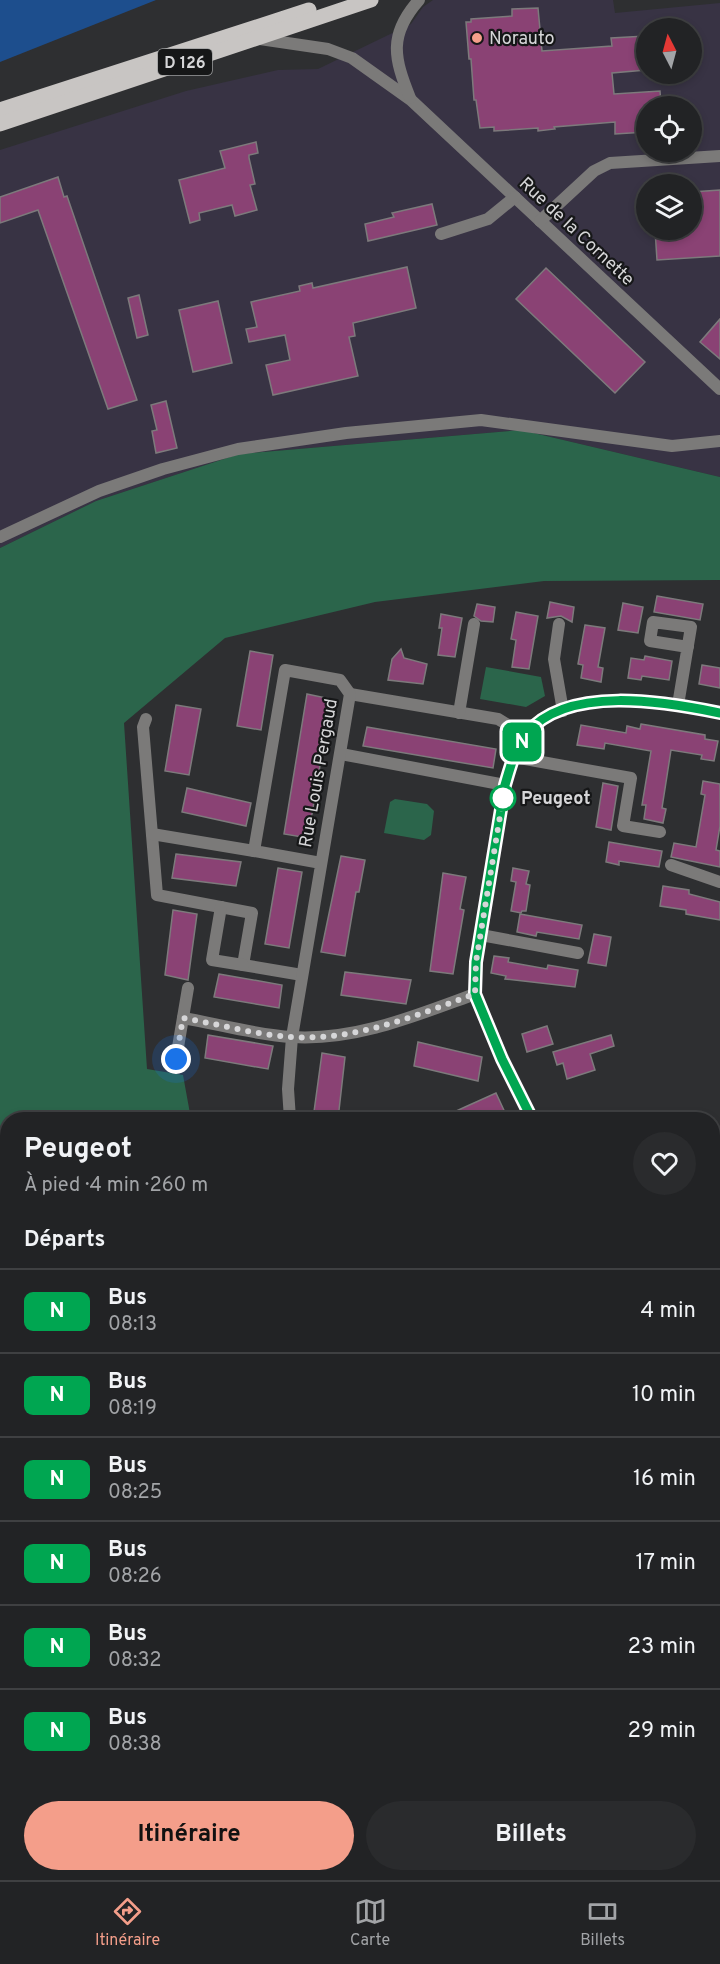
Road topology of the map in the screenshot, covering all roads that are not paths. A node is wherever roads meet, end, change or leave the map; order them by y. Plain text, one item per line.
1 (340, 0) edge
2 (371, 0) edge
3 (419, 0) edge
4 (255, 39) junction
5 (411, 100) junction
6 (0, 110) edge
7 (0, 124) edge
8 (720, 156) edge
9 (514, 197) junction
10 (540, 221) junction
11 (441, 234) dead end
12 (720, 389) edge
13 (720, 441) edge
14 (0, 537) edge
15 (474, 624) dead end
16 (559, 624) dead end
17 (688, 647) dead end
18 (350, 694) junction
19 (678, 705) junction
20 (563, 711) junction
21 (459, 713) junction
22 (720, 713) edge
23 (146, 719) dead end
24 (525, 735) junction
25 (341, 754) junction
26 (514, 757) junction
27 (505, 785) junction
28 (660, 832) dead end
29 (152, 834) junction
30 (255, 851) junction
31 (321, 863) junction
32 (671, 864) dead end
33 (720, 882) edge
34 (221, 907) junction
35 (480, 935) junction
36 (578, 953) dead end
37 (243, 965) junction
38 (302, 975) junction
39 (188, 988) dead end
40 (475, 994) junction
41 (183, 1018) junction
42 (291, 1037) junction
43 (176, 1059) dead end
44 (290, 1112) edge
45 (528, 1112) edge

1 - 6 main road, D 126
2 - 4 main road, D 126
3 - 5 street
4 - 5 street, Rue de la Cornette
4 - 7 main road, D 126
5 - 9 street, Rue de la Cornette
8 - 10 street
9 - 10 street, Rue de la Cornette
9 - 11 street
10 - 12 street, Rue de la Cornette
13 - 14 street
15 - 21 street
16 - 20 street
17 - 19 street
18 - 21 street
18 - 25 street, Rue Louis Pergaud
18 - 30 street, Rue Louis Pergaud
19 - 20 street
19 - 22 street
20 - 24 street
21 - 24 street
23 - 29 street
24 - 26 street
25 - 27 street
25 - 31 street, Rue Louis Pergaud
26 - 27 street
26 - 28 street
27 - 35 street
29 - 30 street, Rue Louis Pergaud
29 - 34 street
30 - 31 street, Rue Louis Pergaud
31 - 38 street, Rue Louis Pergaud
32 - 33 street
34 - 37 street
34 - 37 street
35 - 36 street
35 - 40 street
37 - 38 street
38 - 42 street, Rue Louis Pergaud
39 - 41 street
40 - 42 street
40 - 45 street
41 - 42 street
41 - 43 street
42 - 44 street, Rue Louis Pergaud

